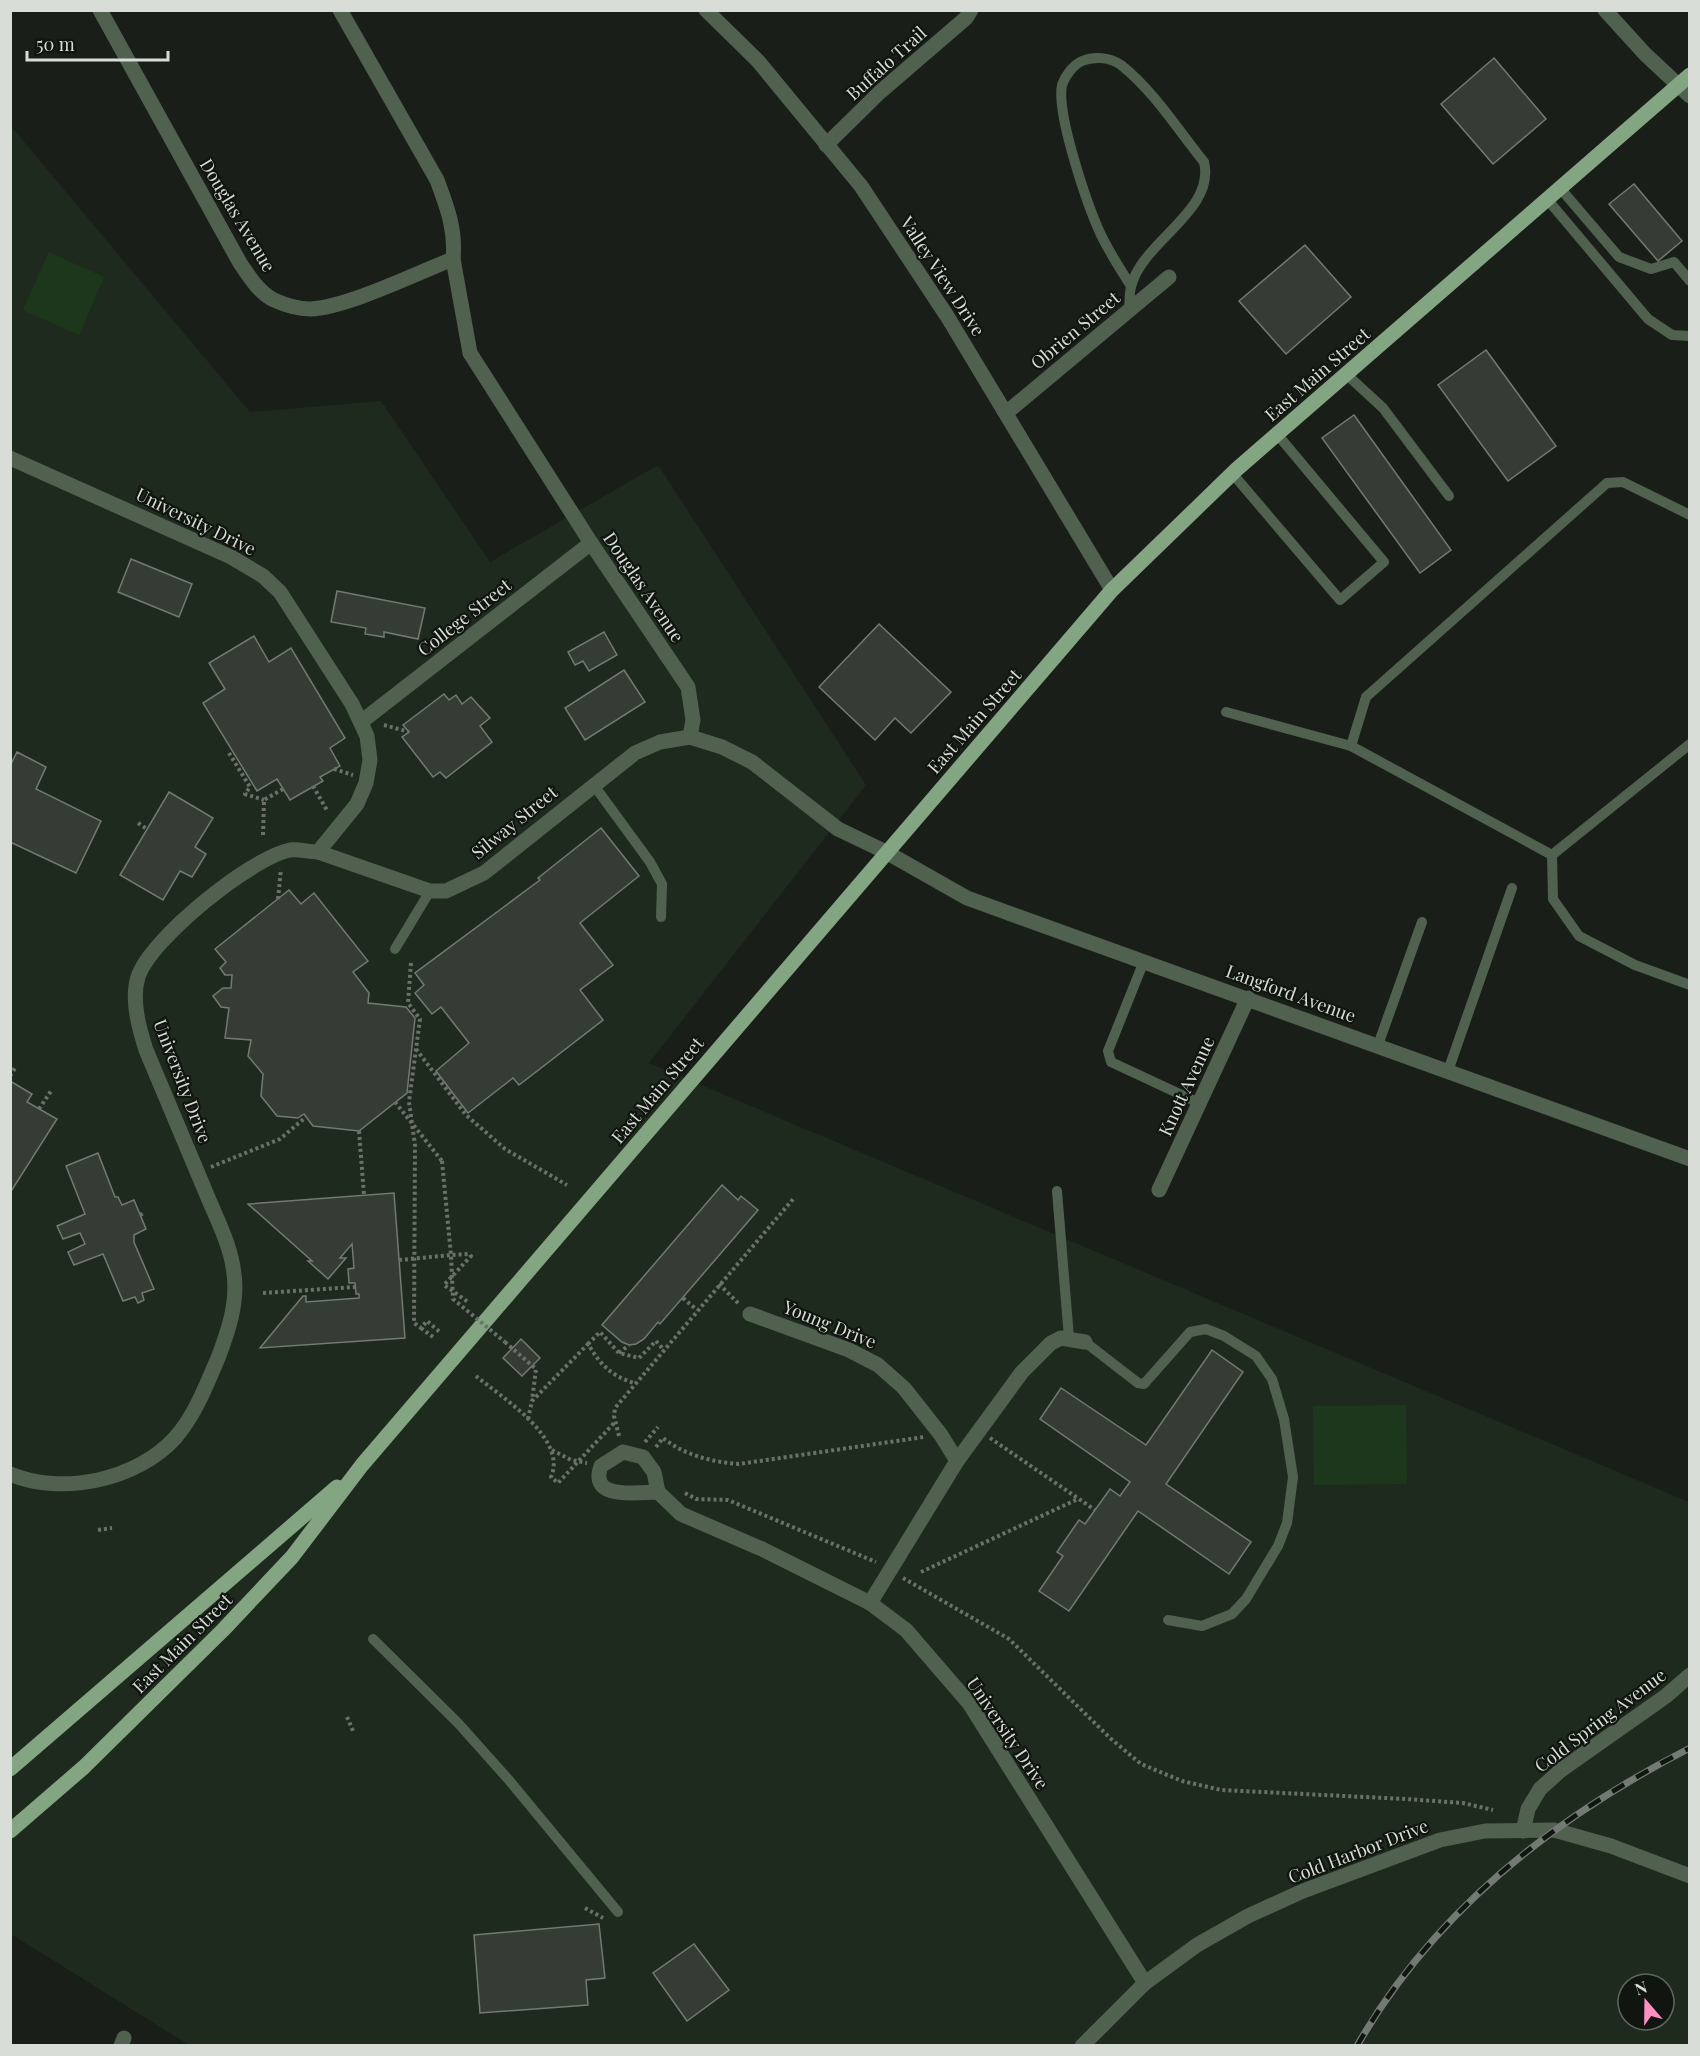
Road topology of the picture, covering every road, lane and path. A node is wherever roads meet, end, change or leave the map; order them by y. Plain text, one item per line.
1 (100, 10) edge
2 (340, 10) edge
3 (706, 10) edge
4 (971, 10) edge
5 (1605, 10) edge
6 (1686, 85) edge
7 (825, 144) junction
8 (1560, 188) junction
9 (1547, 199) junction
10 (453, 259) junction
11 (1168, 277) dead end
12 (1689, 281) edge
13 (1131, 286) junction
14 (1129, 310) junction
15 (1689, 336) edge
16 (1346, 374) junction
17 (1006, 413) junction
18 (1277, 434) junction
19 (10, 458) edge
20 (1232, 473) junction
21 (1449, 496) dead end
22 (1689, 515) edge
23 (591, 543) junction
24 (1112, 590) junction
25 (1226, 712) dead end
26 (368, 722) junction
27 (409, 732) dead end
28 (690, 737) junction
29 (1689, 744) edge
30 (1351, 746) junction
31 (229, 753) dead end
32 (334, 770) dead end
33 (354, 775) dead end
34 (593, 784) junction
35 (314, 786) dead end
36 (283, 789) dead end
37 (264, 800) junction
38 (328, 812) dead end
39 (138, 824) dead end
40 (147, 829) dead end
41 (263, 835) dead end
42 (318, 852) junction
43 (886, 852) junction
44 (1552, 855) junction
45 (281, 866) dead end
46 (1512, 888) dead end
47 (430, 891) junction
48 (278, 899) dead end
49 (661, 917) dead end
50 (1422, 921) dead end
51 (395, 949) dead end
52 (1144, 961) junction
53 (411, 963) dead end
54 (1689, 985) edge
55 (1248, 998) junction
56 (1378, 1045) junction
57 (416, 1049) junction
58 (15, 1068) dead end
59 (1448, 1071) junction
60 (10, 1076) edge
61 (51, 1091) dead end
62 (395, 1102) dead end
63 (1199, 1103) junction
64 (39, 1109) dead end
65 (306, 1118) dead end
66 (358, 1131) dead end
67 (1689, 1159) edge
68 (207, 1168) dead end
69 (567, 1185) dead end
70 (1159, 1190) dead end
71 (1058, 1191) dead end
72 (364, 1195) dead end
73 (794, 1198) dead end
74 (451, 1256) junction
75 (399, 1260) dead end
76 (719, 1284) junction
77 (356, 1287) dead end
78 (262, 1293) dead end
79 (683, 1298) dead end
80 (468, 1302) dead end
81 (697, 1310) junction
82 (750, 1314) joint
83 (421, 1328) junction
84 (441, 1333) dead end
85 (434, 1336) dead end
86 (1069, 1338) junction
87 (1085, 1342) joint
88 (588, 1344) junction
89 (629, 1345) dead end
90 (663, 1349) junction
91 (619, 1353) junction
92 (476, 1376) dead end
93 (634, 1383) junction
94 (532, 1401) junction
95 (528, 1419) junction
96 (615, 1422) junction
97 (658, 1427) dead end
98 (980, 1431) junction
99 (941, 1435) junction
100 (552, 1450) junction
101 (644, 1450) junction
102 (623, 1452) junction
103 (578, 1461) junction
104 (957, 1461) junction
105 (362, 1465) junction
106 (601, 1466) junction
107 (10, 1474) edge
108 (679, 1490) dead end
109 (658, 1492) junction
110 (1078, 1499) junction
111 (1095, 1510) dead end
112 (112, 1528) dead end
113 (98, 1530) dead end
114 (883, 1565) dead end
115 (921, 1572) dead end
116 (909, 1581) dead end
117 (870, 1603) junction
118 (1168, 1620) dead end
119 (373, 1639) dead end
120 (1689, 1675) edge
121 (347, 1717) dead end
122 (354, 1733) dead end
123 (10, 1769) edge
124 (1493, 1810) dead end
125 (10, 1831) edge
126 (1523, 1831) junction
127 (1689, 1876) edge
128 (618, 1912) dead end
129 (607, 1920) dead end
130 (599, 1924) dead end
131 (1145, 1983) junction
132 (1082, 2046) edge

1 - 10 street, Douglas Avenue
2 - 10 street, Douglas Avenue
3 - 7 street, Valley View Drive
4 - 7 street, Buffalo Trail
5 - 6 street
6 - 8 main road, East Main Street
7 - 17 street, Valley View Drive
8 - 9 main road, East Main Street
8 - 12 lane
9 - 15 lane
9 - 16 main road, East Main Street
10 - 23 street, Douglas Avenue
11 - 14 street, Obrien Street
13 - 13 lane
13 - 14 lane
14 - 17 street, Obrien Street
16 - 18 main road, East Main Street
16 - 21 lane
17 - 24 street, Valley View Drive
18 - 20 main road, East Main Street
18 - 20 lane
19 - 26 street, University Drive
20 - 24 main road, East Main Street
22 - 30 lane
23 - 26 street, College Street
23 - 28 street, Douglas Avenue
24 - 43 main road, East Main Street
25 - 30 lane
26 - 27 path
26 - 42 street, University Drive
28 - 34 street, Silway Street
28 - 43 street
29 - 44 lane
30 - 44 lane
31 - 37 path
32 - 33 path
34 - 47 street, Silway Street
34 - 49 lane
35 - 38 path
36 - 37 path
37 - 41 path
39 - 40 path
42 - 47 street
42 - 107 street, University Drive
43 - 52 street, Langford Avenue
43 - 105 main road, East Main Street
44 - 54 lane
45 - 48 path
46 - 59 lane
47 - 51 lane
50 - 56 lane
52 - 55 street, Langford Avenue
52 - 63 lane
53 - 57 path
55 - 56 street, Langford Avenue
55 - 63 street, Knott Avenue
56 - 59 street, Langford Avenue
57 - 69 path
57 - 83 path
58 - 60 path
59 - 67 street, Langford Avenue
61 - 64 path
62 - 74 path, bridge
63 - 70 street, Knott Avenue
65 - 68 path
66 - 72 path
71 - 86 lane
73 - 76 path
74 - 75 path, bridge
74 - 80 path, bridge
74 - 94 path, bridge
76 - 81 path
76 - 82 path
77 - 78 path
79 - 81 path
81 - 90 path
82 - 99 street, Young Drive
83 - 84 path
83 - 85 path
86 - 87 street
86 - 98 street
87 - 118 lane
88 - 91 path
88 - 93 path
88 - 94 path
89 - 91 path
90 - 91 path
90 - 93 path
92 - 95 path
93 - 96 path
94 - 95 path
95 - 100 path
96 - 102 path
96 - 103 path
97 - 101 path
98 - 104 street
98 - 110 path
99 - 101 path
99 - 104 street, Young Drive
100 - 103 path
100 - 103 path
101 - 102 street
101 - 109 street
102 - 106 street
103 - 106 path
104 - 117 street
105 - 123 main road, East Main Street
105 - 125 main road, East Main Street
106 - 109 street
108 - 114 path
109 - 117 street, University Drive
110 - 111 path
110 - 115 path
112 - 113 path
116 - 124 path
117 - 131 street, University Drive
119 - 128 lane
120 - 126 street, Cold Spring Avenue
121 - 122 path
126 - 127 street, Cold Harbor Drive
126 - 131 street, Cold Harbor Drive
129 - 130 path
131 - 132 street, Cold Harbor Drive

